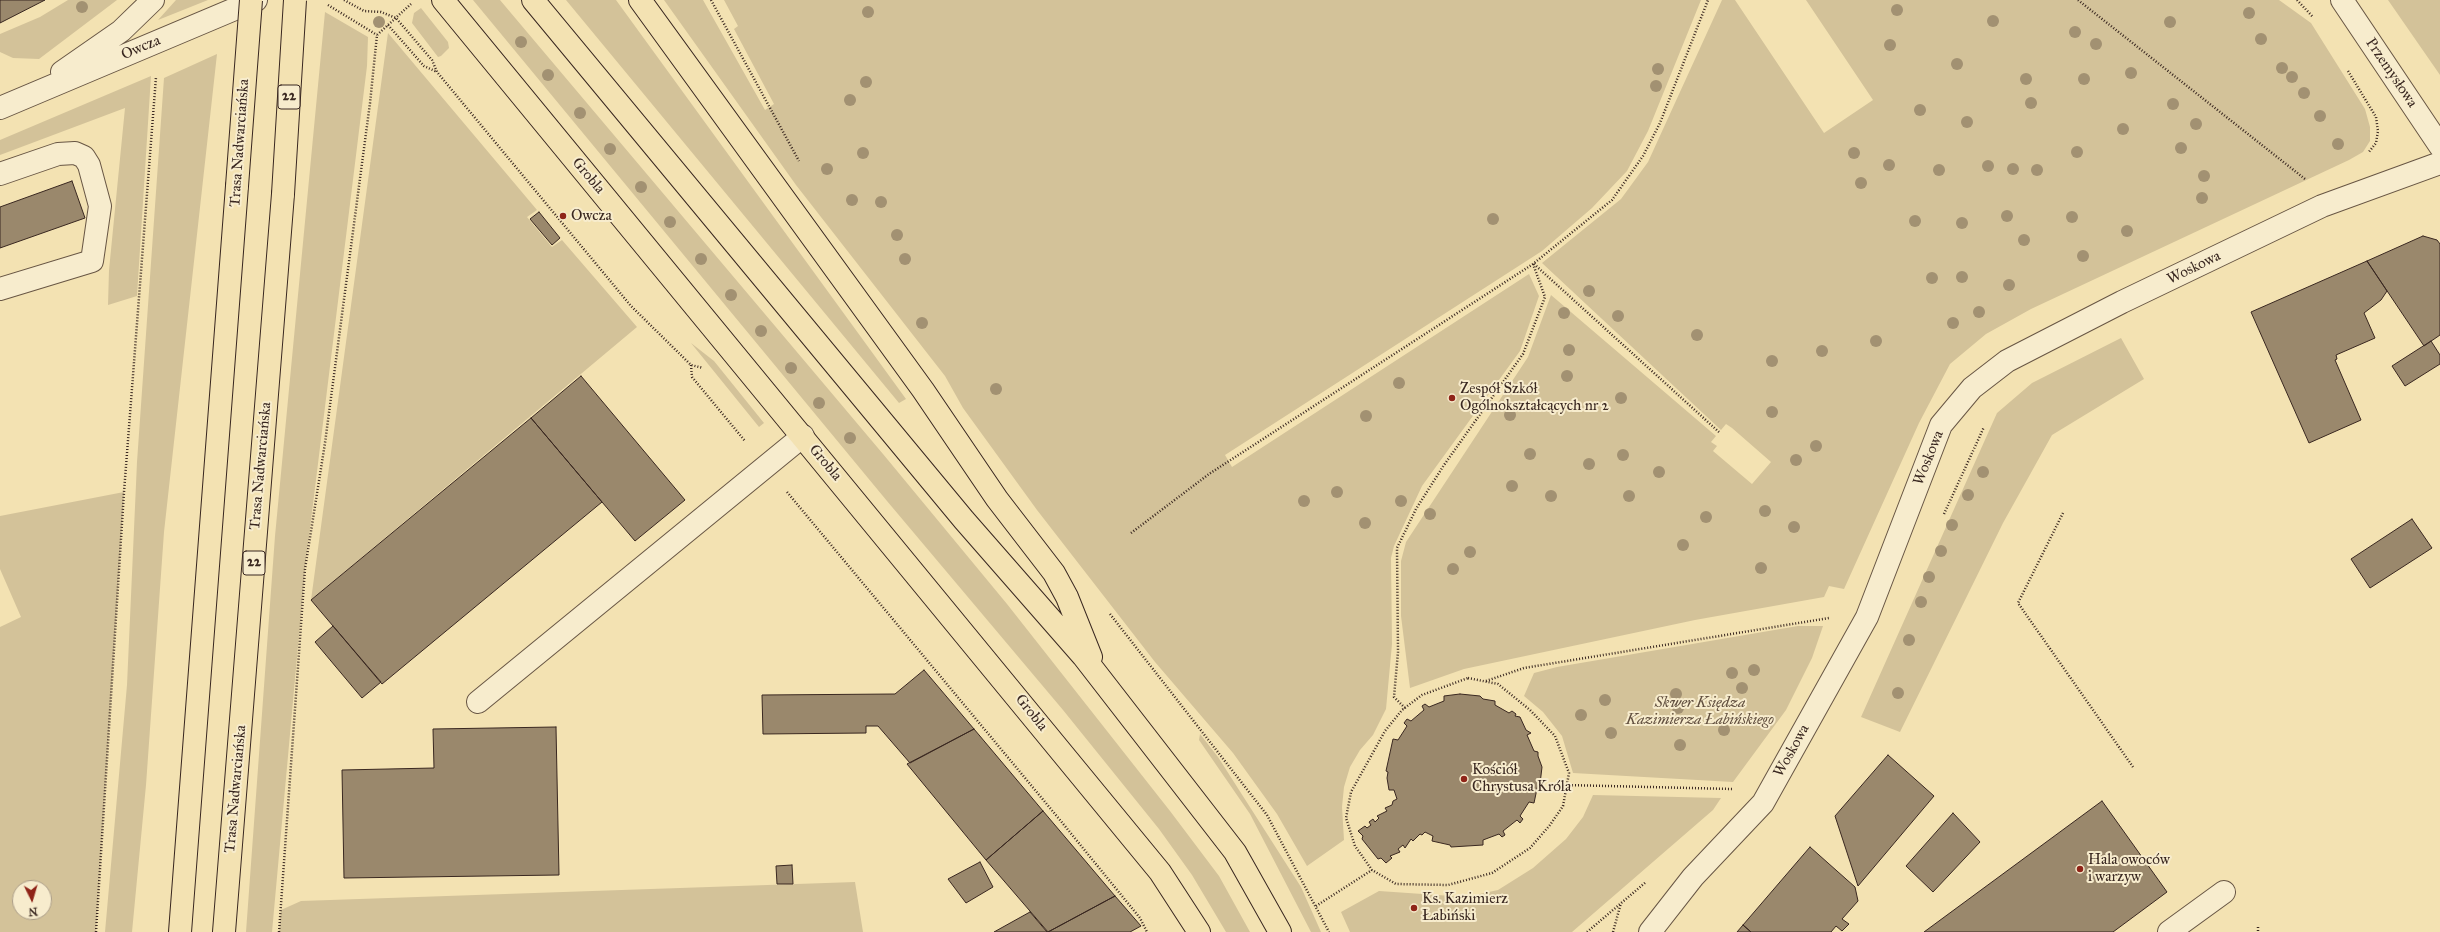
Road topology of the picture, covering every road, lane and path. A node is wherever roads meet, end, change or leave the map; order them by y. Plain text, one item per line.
1 (153, 0) edge
2 (251, 0) edge
3 (256, 0) edge
4 (295, 0) edge
5 (344, 0) edge
6 (415, 0) edge
7 (443, 0) edge
8 (532, 0) edge
9 (640, 0) edge
10 (1708, 0) edge
11 (2078, 0) edge
12 (2297, 0) edge
13 (2342, 0) edge
14 (327, 4) dead end
15 (396, 18) junction
16 (2317, 20) dead end
17 (388, 25) junction
18 (377, 35) junction
19 (2345, 65) dead end
20 (157, 69) dead end
21 (437, 72) junction
22 (27, 96) junction
23 (0, 108) edge
24 (2440, 146) edge
25 (2366, 156) dead end
26 (2440, 163) edge
27 (0, 174) edge
28 (2311, 184) dead end
29 (1533, 264) junction
30 (0, 290) edge
31 (1986, 424) dead end
32 (1719, 432) dead end
33 (803, 436) junction
34 (766, 466) junction
35 (2063, 513) dead end
36 (1943, 516) dead end
37 (1131, 533) dead end
38 (1869, 612) junction
39 (1100, 679) junction
40 (1484, 682) junction
41 (478, 702) dead end
42 (1405, 708) junction
43 (2132, 766) dead end
44 (1566, 785) junction
45 (1739, 789) dead end
46 (1372, 870) junction
47 (1648, 880) dead end
48 (2224, 892) dead end
49 (1621, 902) junction
50 (1316, 906) dead end
51 (2258, 927) dead end
52 (179, 929) edge
53 (96, 932) edge
54 (224, 932) edge
55 (279, 932) edge
56 (1147, 932) edge
57 (1199, 932) edge
58 (1280, 932) edge
59 (1586, 932) edge
60 (1613, 932) edge
61 (1650, 932) edge
62 (2169, 932) edge
63 (2258, 932) edge

1 - 22 street, Owcza
2 - 52 main road, Trasa Nadwarciańska, bridge
3 - 22 street, Owcza
4 - 54 main road, Trasa Nadwarciańska / 22, bridge
5 - 15 path
6 - 15 path
7 - 33 main road, Grobla
8 - 39 main road
9 - 39 main road
10 - 29 path
11 - 28 path
12 - 16 path
13 - 24 street, Przemysłowa
14 - 18 path
15 - 17 path
15 - 21 path
17 - 18 path
17 - 21 path
18 - 55 path
19 - 25 path
20 - 53 path
21 - 34 path
22 - 23 street, Owcza
26 - 38 street, Woskowa
27 - 30 street
29 - 32 path
29 - 37 path
29 - 42 path
31 - 36 path
33 - 34 street
33 - 57 main road, Grobla
34 - 41 street
34 - 56 path
35 - 43 path
38 - 40 path
38 - 61 street, Woskowa
39 - 58 main road
40 - 42 path
40 - 44 path
42 - 46 path
44 - 45 path
44 - 46 path
46 - 50 path
47 - 49 path
48 - 62 street
49 - 59 path
49 - 60 path
51 - 63 path

